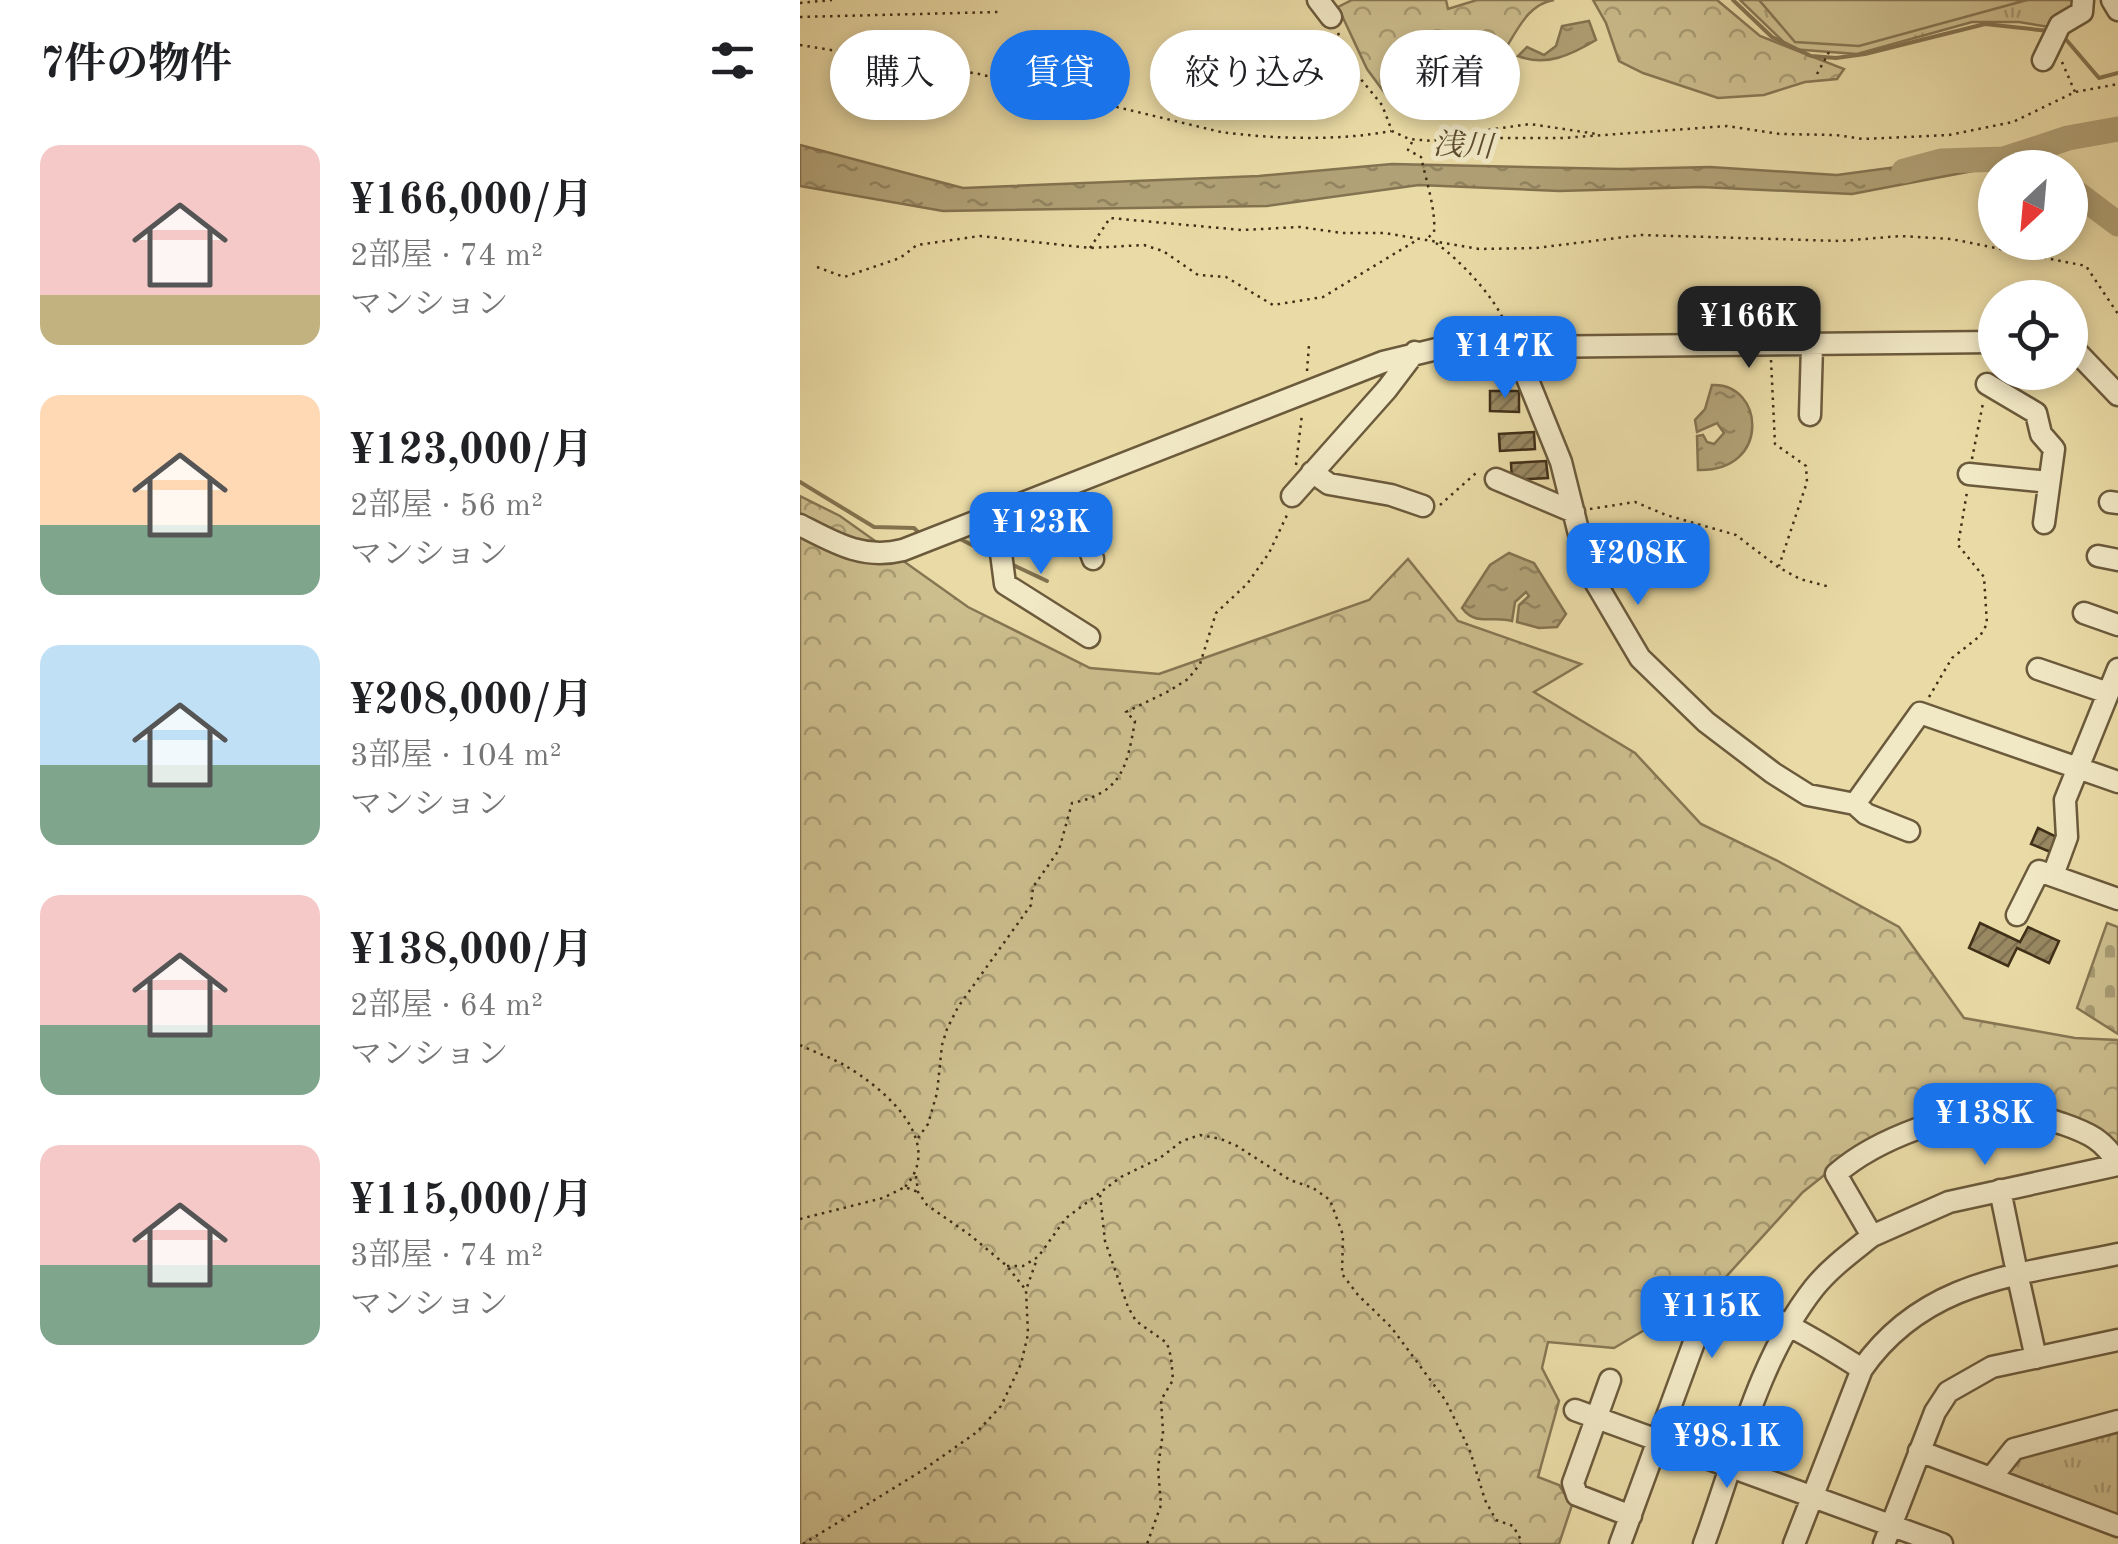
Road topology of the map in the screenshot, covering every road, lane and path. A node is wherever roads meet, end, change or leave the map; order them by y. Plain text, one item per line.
1 (832, 0) edge
2 (1318, 0) edge
3 (2083, 0) edge
4 (2112, 0) edge
5 (800, 3) edge
6 (2118, 10) edge
7 (998, 12) dead end
8 (800, 18) edge
9 (1331, 18) joint
10 (2052, 44) joint
11 (800, 45) edge
12 (1830, 52) dead end
13 (1817, 74) dead end
14 (2118, 84) edge
15 (2076, 92) junction
16 (1392, 131) junction
17 (1462, 133) junction
18 (1604, 136) junction
19 (1409, 139) junction
20 (1418, 240) junction
21 (1426, 240) junction
22 (1433, 241) junction
23 (1090, 248) junction
24 (817, 267) dead end
25 (2118, 314) edge
26 (1978, 342) edge
27 (1309, 345) dead end
28 (1770, 346) junction
29 (1812, 346) junction
30 (1515, 348) junction
31 (1415, 352) junction
32 (2088, 365) edge
33 (1986, 390) edge
34 (1997, 390) edge
35 (1305, 392) junction
36 (2118, 396) edge
37 (1810, 415) dead end
38 (1312, 472) junction
39 (1969, 474) junction
40 (1496, 480) joint
41 (2049, 482) junction
42 (1068, 487) junction
43 (1292, 496) junction
44 (1423, 506) joint
45 (1574, 512) junction
46 (996, 515) junction
47 (2044, 523) dead end
48 (800, 525) edge
49 (1093, 559) dead end
50 (1778, 568) junction
51 (1830, 587) dead end
52 (2084, 613) dead end
53 (2118, 625) edge
54 (1090, 637) dead end
55 (2038, 669) dead end
56 (2118, 669) edge
57 (2108, 692) junction
58 (1920, 713) junction
59 (2077, 767) junction
60 (2118, 782) edge
61 (1855, 804) junction
62 (1908, 831) dead end
63 (2052, 876) junction
64 (2118, 899) edge
65 (2018, 915) dead end
66 (800, 1045) edge
67 (918, 1138) junction
68 (2118, 1164) edge
69 (916, 1175) junction
70 (905, 1187) junction
71 (2000, 1190) junction
72 (918, 1192) junction
73 (1100, 1192) junction
74 (800, 1218) edge
75 (1872, 1236) junction
76 (2118, 1254) edge
77 (1038, 1258) junction
78 (2016, 1263) dead end
79 (1007, 1266) junction
80 (2020, 1286) dead end
81 (1026, 1290) junction
82 (1789, 1324) junction
83 (2118, 1340) edge
84 (2036, 1358) junction
85 (1862, 1369) junction
86 (1610, 1380) dead end
87 (1585, 1414) junction
88 (2118, 1421) edge
89 (1658, 1440) junction
90 (1919, 1451) junction
91 (1732, 1466) junction
92 (1991, 1478) junction
93 (1812, 1497) junction
94 (1631, 1516) junction
95 (2118, 1526) edge
96 (1888, 1534) edge
97 (803, 1544) edge
98 (1147, 1544) edge
99 (1520, 1544) edge
100 (1620, 1544) edge
101 (1704, 1544) edge
102 (1794, 1544) edge
103 (1942, 1544) edge

1 - 5 path
2 - 9 street
3 - 10 street
4 - 6 street
7 - 8 path
9 - 16 path
10 - 15 path
11 - 16 path
12 - 13 path
14 - 15 path
15 - 18 path
16 - 19 path
17 - 18 path
17 - 18 path
17 - 19 path
19 - 21 path
20 - 21 path
20 - 23 path
20 - 23 path
21 - 22 path
22 - 25 path
22 - 30 path
23 - 24 path
26 - 29 street
27 - 35 path
28 - 29 street
28 - 30 street
28 - 50 path
29 - 37 street
30 - 31 street
30 - 45 street
31 - 35 street
31 - 38 street
32 - 36 street
33 - 39 path
34 - 41 street
35 - 42 street
35 - 43 path
38 - 43 street
38 - 44 street
39 - 41 street
39 - 58 path
40 - 44 path
40 - 45 street
41 - 47 street
42 - 46 street
42 - 49 street
43 - 67 path
45 - 50 path
45 - 61 street
46 - 48 street
46 - 54 street
50 - 51 path
52 - 53 street
55 - 57 street
56 - 57 street
57 - 59 street
58 - 59 street
58 - 61 street
59 - 60 street
59 - 63 street
61 - 62 street
63 - 64 street
63 - 65 street
66 - 67 path
67 - 69 path
68 - 71 street
68 - 75 street
69 - 70 path
69 - 72 path
70 - 72 path
70 - 74 path
71 - 75 street
71 - 78 street
72 - 79 path
73 - 77 path
73 - 98 path
73 - 99 path
75 - 82 street
76 - 85 street
77 - 79 path
77 - 81 path
79 - 81 path
80 - 84 street
81 - 97 path
82 - 85 street
82 - 89 street
82 - 91 street
83 - 84 street
84 - 90 street
85 - 93 street
86 - 87 street
87 - 89 street
87 - 94 street
88 - 92 street
89 - 91 street
89 - 94 street
90 - 92 street
90 - 96 street
91 - 93 street
91 - 101 street
92 - 95 street
93 - 96 street
93 - 102 street
94 - 100 street
96 - 103 street

